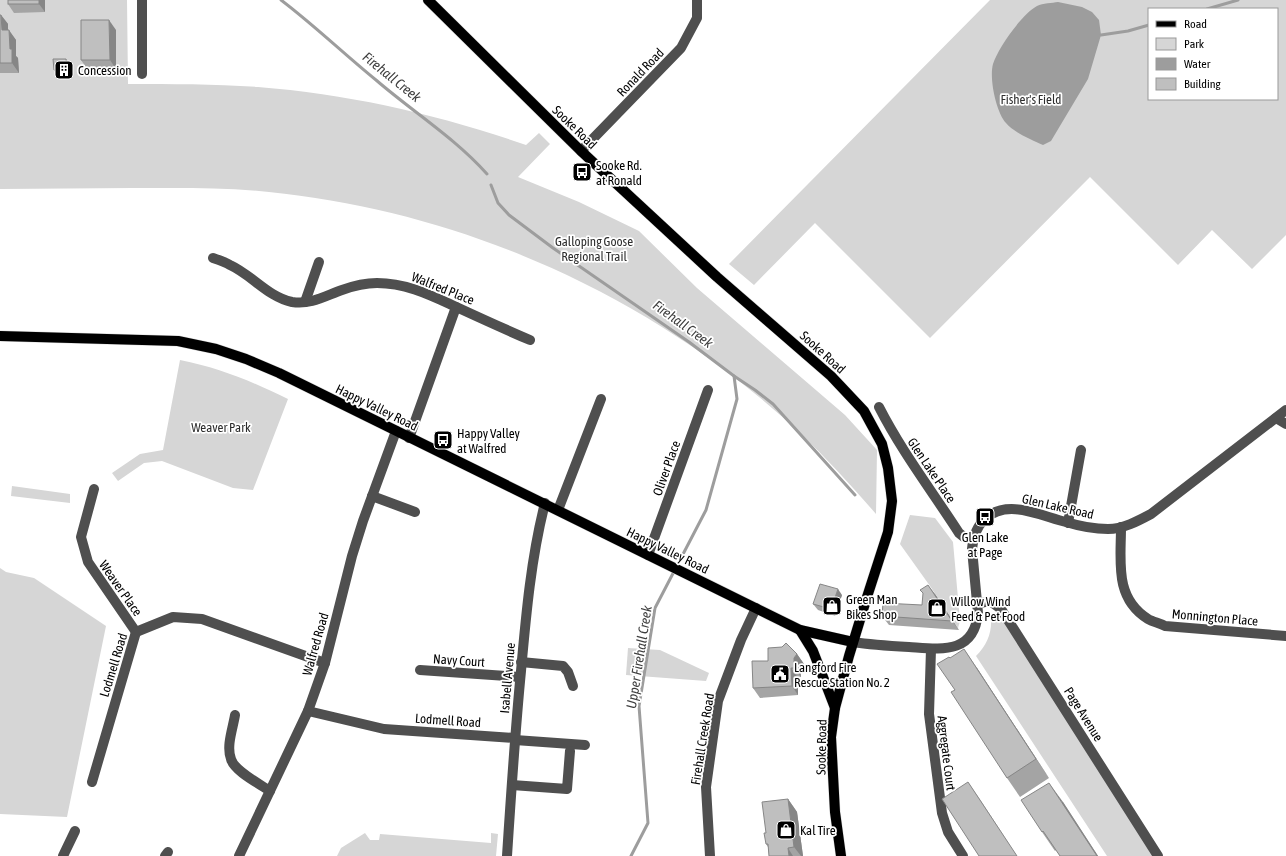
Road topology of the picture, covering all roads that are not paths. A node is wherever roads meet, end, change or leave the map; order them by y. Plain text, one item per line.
1 (142, 0) edge
2 (428, 0) edge
3 (697, 0) edge
4 (142, 74) dead end
5 (581, 152) junction
6 (213, 258) dead end
7 (319, 262) dead end
8 (305, 302) junction
9 (456, 307) junction
10 (0, 336) edge
11 (530, 340) dead end
12 (708, 390) dead end
13 (601, 399) dead end
14 (879, 407) dead end
15 (1286, 410) edge
16 (1276, 418) junction
17 (1286, 424) edge
18 (396, 431) junction
19 (409, 438) junction
20 (1081, 450) dead end
21 (94, 489) dead end
22 (372, 496) junction
23 (545, 504) junction
24 (558, 510) junction
25 (415, 512) dead end
26 (1068, 523) junction
27 (1121, 527) junction
28 (973, 540) junction
29 (648, 555) junction
30 (977, 604) junction
31 (756, 608) junction
32 (800, 630) junction
33 (136, 632) junction
34 (1286, 636) edge
35 (853, 642) junction
36 (931, 649) junction
37 (522, 662) junction
38 (324, 663) junction
39 (420, 670) dead end
40 (520, 677) junction
41 (573, 686) dead end
42 (835, 708) junction
43 (308, 712) junction
44 (235, 715) dead end
45 (515, 739) junction
46 (585, 745) dead end
47 (570, 751) dead end
48 (92, 782) dead end
49 (512, 785) junction
50 (270, 790) junction
51 (75, 831) dead end
52 (62, 856) edge
53 (239, 856) edge
54 (507, 856) edge
55 (710, 856) edge
56 (841, 856) edge
57 (963, 856) edge
58 (1158, 856) edge

1 - 4 street
2 - 5 main road, Sooke Road
3 - 5 street, Ronald Road
5 - 35 main road, Sooke Road
6 - 8 street, Walfred Place
7 - 8 street
8 - 9 street, Walfred Place
9 - 11 street, Walfred Place
9 - 19 street
10 - 18 main road, Happy Valley Road
12 - 29 street, Oliver Place
13 - 24 street
14 - 28 street, Glen Lake Place
15 - 16 street, Glen Lake Road
16 - 17 street
16 - 27 street, Glen Lake Road
18 - 19 main road, Happy Valley Road
18 - 22 street, Walfred Road
19 - 23 main road, Happy Valley Road
20 - 26 street
21 - 33 street, Weaver Place
22 - 25 street
22 - 38 street, Walfred Road
23 - 24 main road, Happy Valley Road
23 - 37 street, Isabell Avenue
24 - 29 main road, Happy Valley Road
26 - 27 street, Glen Lake Road
26 - 28 street, Glen Lake Road
27 - 34 street, Monnington Place
28 - 30 street, Glen Lake Road
29 - 31 main road, Happy Valley Road
30 - 36 street, Glen Lake Road
30 - 58 street, Page Avenue
31 - 32 main road, Happy Valley Road
31 - 55 street, Firehall Creek Road
32 - 35 main road, Happy Valley Road
32 - 42 main road
33 - 38 street, Lodmell Road
33 - 48 street, Lodmell Road
35 - 36 street, Glen Lake Road
35 - 42 main road, Sooke Road
36 - 57 street, Aggregate Court
37 - 40 street, Isabell Avenue
37 - 41 street
38 - 43 street, Walfred Road
39 - 40 street, Navy Court
40 - 45 street, Isabell Avenue
42 - 56 main road, Sooke Road
43 - 45 street, Lodmell Road
43 - 50 street, Walfred Road
44 - 50 street
45 - 46 street, Lodmell Road
45 - 49 street, Isabell Avenue
47 - 49 street
49 - 54 street, Isabell Avenue
50 - 53 street, Walfred Road
51 - 52 street

